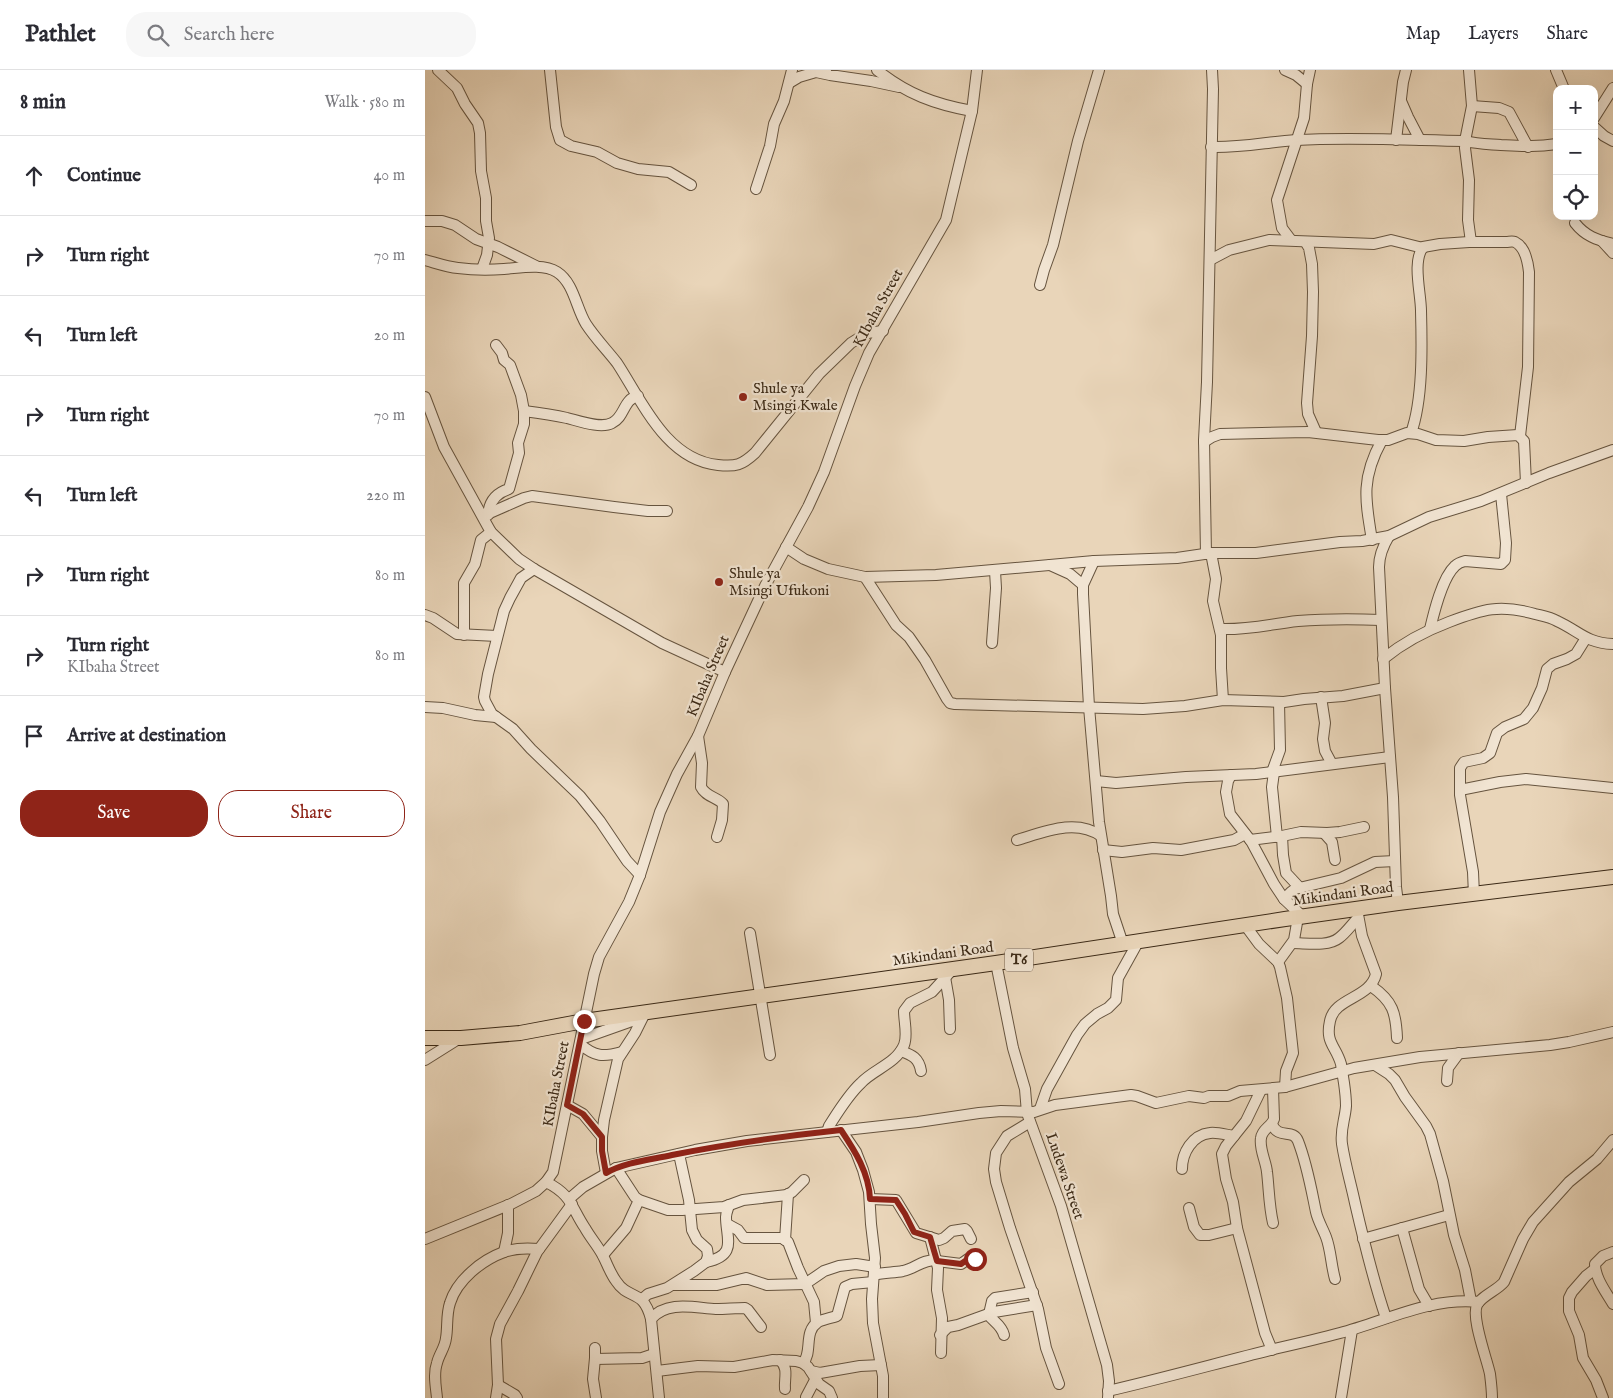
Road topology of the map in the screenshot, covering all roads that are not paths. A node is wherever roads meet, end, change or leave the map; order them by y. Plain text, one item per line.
1 (438, 70) edge
2 (550, 70) edge
3 (792, 70) edge
4 (877, 70) edge
5 (977, 70) edge
6 (1099, 70) edge
7 (1212, 70) edge
8 (1285, 70) edge
9 (1310, 70) edge
10 (1406, 70) edge
11 (1469, 70) edge
12 (1556, 70) edge
13 (789, 83) junction
14 (1307, 84) junction
15 (1562, 85) edge
16 (899, 87) junction
17 (1613, 88) edge
18 (1401, 100) junction
19 (1472, 106) junction
20 (972, 112) junction
21 (1598, 112) edge
22 (1598, 130) edge
23 (1297, 140) junction
24 (1396, 140) junction
25 (1421, 140) junction
26 (1465, 141) junction
27 (1613, 141) edge
28 (1553, 144) edge
29 (1211, 147) junction
30 (1528, 147) junction
31 (691, 185) dead end
32 (756, 189) dead end
33 (425, 221) edge
34 (1575, 222) dead end
35 (1291, 240) junction
36 (1602, 241) junction
37 (1471, 242) junction
38 (489, 243) junction
39 (1306, 243) junction
40 (1613, 244) edge
41 (1423, 248) junction
42 (1613, 253) edge
43 (425, 260) edge
44 (1210, 260) junction
45 (538, 267) junction
46 (482, 270) junction
47 (1040, 285) dead end
48 (883, 331) junction
49 (496, 344) dead end
50 (638, 396) junction
51 (425, 397) edge
52 (524, 411) junction
53 (1316, 432) junction
54 (1411, 433) junction
55 (1520, 436) junction
56 (1382, 440) junction
57 (1204, 442) junction
58 (1613, 450) edge
59 (1527, 483) junction
60 (1501, 494) junction
61 (667, 511) dead end
62 (485, 516) junction
63 (491, 532) junction
64 (1389, 536) junction
65 (1372, 540) junction
66 (786, 547) junction
67 (1209, 553) junction
68 (1094, 561) junction
69 (1048, 565) junction
70 (535, 569) junction
71 (995, 571) junction
72 (865, 577) junction
73 (1083, 585) junction
74 (425, 615) edge
75 (1381, 620) junction
76 (1220, 629) junction
77 (1430, 629) junction
78 (465, 635) junction
79 (497, 636) junction
80 (1586, 638) junction
81 (992, 643) dead end
82 (1613, 644) edge
83 (1383, 660) junction
84 (725, 672) junction
85 (1385, 688) junction
86 (1321, 697) junction
87 (1223, 700) junction
88 (1279, 702) junction
89 (425, 707) edge
90 (437, 708) junction
91 (1089, 708) junction
92 (425, 716) edge
93 (496, 717) junction
94 (699, 736) junction
95 (1389, 757) junction
96 (1332, 764) junction
97 (1273, 772) junction
98 (1231, 775) junction
99 (1096, 782) junction
100 (1613, 788) edge
101 (1459, 790) junction
102 (1363, 827) dead end
103 (1325, 833) junction
104 (1101, 836) junction
105 (717, 837) dead end
106 (1247, 837) junction
107 (1279, 837) junction
108 (1017, 840) dead end
109 (1103, 850) junction
110 (1335, 860) dead end
111 (1395, 862) junction
112 (641, 875) junction
113 (1613, 877) edge
114 (1300, 888) junction
115 (1474, 895) junction
116 (1285, 899) junction
117 (1398, 903) junction
118 (1357, 914) junction
119 (1300, 917) junction
120 (1245, 925) junction
121 (750, 933) dead end
122 (1138, 942) junction
123 (1293, 943) junction
124 (1123, 944) junction
125 (1278, 962) junction
126 (996, 963) junction
127 (949, 973) junction
128 (1371, 986) junction
129 (760, 996) junction
130 (643, 1016) junction
131 (584, 1021) junction
132 (950, 1029) dead end
133 (1613, 1032) edge
134 (425, 1038) edge
135 (461, 1038) junction
136 (1397, 1038) dead end
137 (580, 1042) junction
138 (901, 1051) junction
139 (622, 1052) junction
140 (1459, 1053) junction
141 (770, 1055) dead end
142 (425, 1060) edge
143 (1375, 1065) junction
144 (921, 1071) dead end
145 (1342, 1072) junction
146 (1447, 1081) dead end
147 (1285, 1087) junction
148 (1273, 1088) junction
149 (1261, 1090) junction
150 (567, 1105) junction
151 (1039, 1110) junction
152 (1029, 1117) junction
153 (1272, 1124) junction
154 (841, 1130) junction
155 (827, 1132) junction
156 (1234, 1136) junction
157 (602, 1137) junction
158 (1613, 1140) edge
159 (679, 1154) junction
160 (616, 1168) junction
161 (1182, 1169) dead end
162 (606, 1173) junction
163 (804, 1180) dead end
164 (546, 1182) junction
165 (788, 1194) junction
166 (870, 1199) junction
167 (639, 1200) junction
168 (570, 1202) junction
169 (508, 1205) junction
170 (729, 1205) junction
171 (1189, 1208) dead end
172 (690, 1209) junction
173 (1449, 1215) junction
174 (1273, 1223) dead end
175 (727, 1224) junction
176 (1237, 1228) junction
177 (1402, 1228) junction
178 (930, 1237) junction
179 (425, 1239) edge
180 (1363, 1239) junction
181 (785, 1240) junction
182 (971, 1240) dead end
183 (539, 1249) junction
184 (504, 1252) junction
185 (1613, 1252) edge
186 (603, 1254) junction
187 (978, 1259) dead end
188 (937, 1261) junction
189 (707, 1262) junction
190 (1595, 1270) junction
191 (874, 1274) junction
192 (1335, 1278) dead end
193 (673, 1284) junction
194 (805, 1284) junction
195 (1033, 1292) junction
196 (1011, 1295) junction
197 (642, 1299) junction
198 (1475, 1301) junction
199 (1613, 1304) edge
200 (1037, 1305) junction
201 (1429, 1306) junction
202 (1011, 1309) junction
203 (988, 1314) junction
204 (1386, 1318) junction
205 (651, 1319) junction
206 (816, 1323) junction
207 (761, 1326) dead end
208 (1351, 1330) junction
209 (1004, 1334) dead end
210 (941, 1335) junction
211 (595, 1348) dead end
212 (1273, 1350) junction
213 (941, 1353) dead end
214 (654, 1354) junction
215 (595, 1360) junction
216 (780, 1360) junction
217 (803, 1362) junction
218 (881, 1364) junction
219 (657, 1371) junction
220 (813, 1375) junction
221 (1059, 1384) dead end
222 (498, 1385) junction
223 (785, 1389) dead end
224 (1108, 1395) edge
225 (806, 1397) dead end
226 (437, 1398) edge
227 (495, 1398) edge
228 (517, 1398) edge
229 (596, 1398) edge
230 (659, 1398) edge
231 (832, 1398) edge
232 (883, 1398) edge
233 (1341, 1398) edge
234 (1492, 1398) edge
235 (1603, 1398) edge

1 - 38 street
2 - 31 street
3 - 13 street
4 - 16 street
5 - 20 street, KIbaha Street
6 - 47 street
7 - 29 street
8 - 14 street
9 - 14 street
10 - 18 street
11 - 19 street
12 - 15 street
13 - 16 street
13 - 32 street
14 - 23 street
16 - 20 street
17 - 21 street
18 - 24 street
18 - 25 street
19 - 26 street
19 - 30 street
20 - 48 street, KIbaha Street
22 - 27 street
23 - 24 street
23 - 29 street
23 - 35 street
24 - 25 street
25 - 26 street
26 - 30 street
26 - 37 street
28 - 30 street
29 - 44 street
33 - 38 street
34 - 36 street
35 - 39 street
35 - 44 street
36 - 40 street
36 - 42 street
37 - 41 street
37 - 55 street
38 - 45 street
38 - 46 street
39 - 41 street
39 - 53 street
41 - 54 street
43 - 46 street
44 - 57 street
45 - 46 street
45 - 50 street
48 - 50 street
48 - 66 street, KIbaha Street
49 - 52 street
50 - 52 street
51 - 62 street
52 - 62 street
53 - 56 street
53 - 57 street
54 - 55 street
54 - 56 street
55 - 59 street
56 - 65 street
57 - 67 street
58 - 59 street
59 - 60 street
60 - 64 street
60 - 77 street
61 - 62 street
62 - 63 street
63 - 70 street
63 - 78 street
64 - 65 street
64 - 75 street
65 - 67 street
66 - 72 street
66 - 84 street, KIbaha Street
67 - 68 street
67 - 76 street
68 - 69 street
68 - 73 street
69 - 71 street
69 - 73 street
70 - 79 street
70 - 84 street
71 - 72 street
71 - 81 street
72 - 91 street
73 - 91 street
74 - 78 street
75 - 76 street
75 - 83 street
76 - 87 street
77 - 80 street
77 - 83 street
78 - 79 street
79 - 93 street
80 - 82 street
80 - 101 street
83 - 85 street
84 - 94 street, KIbaha Street
85 - 86 street
85 - 95 street
86 - 88 street
86 - 96 street
87 - 88 street
87 - 91 street
88 - 97 street
89 - 90 street
90 - 92 street
90 - 93 street
91 - 99 street
93 - 112 street
94 - 105 street
94 - 112 street, KIbaha Street
95 - 96 street
95 - 111 street
96 - 97 street
97 - 98 street
97 - 107 street
98 - 99 street
98 - 106 street
99 - 104 street
100 - 101 street
101 - 115 street
102 - 103 street
103 - 107 street
103 - 110 street
104 - 108 street
104 - 109 street
106 - 107 street
106 - 109 street
106 - 116 street
107 - 114 street
109 - 124 street
111 - 114 street
111 - 117 street
112 - 131 street, KIbaha Street
113 - 115 highway, Mikindani Road / T6
114 - 116 street
115 - 117 highway, Mikindani Road / T6
116 - 119 street
117 - 118 highway, Mikindani Road / T6
118 - 119 highway, Mikindani Road / T6
118 - 123 street
118 - 128 street
119 - 120 highway, Mikindani Road / T6
119 - 123 street
120 - 122 highway, Mikindani Road / T6
120 - 125 street
121 - 129 street
122 - 124 highway, Mikindani Road / T6
122 - 151 street
123 - 125 street
124 - 126 highway, Mikindani Road / T6
125 - 147 street
126 - 127 highway, Mikindani Road / T6
126 - 152 street, Ludewa Street
127 - 129 highway, Mikindani Road / T6
127 - 132 street
127 - 138 street
128 - 136 street
128 - 145 street
129 - 130 highway, Mikindani Road / T6
129 - 141 street
130 - 131 highway, Mikindani Road / T6
130 - 137 street
130 - 139 street
131 - 135 highway, Mikindani Road / T6
131 - 137 street, KIbaha Street
133 - 140 street
134 - 135 highway, Mikindani Road / T6
135 - 142 street
137 - 139 street
137 - 150 street, KIbaha Street
138 - 144 street
138 - 155 street
139 - 157 street
140 - 143 street
140 - 146 street
143 - 145 street
143 - 173 street
145 - 147 street
145 - 180 street
147 - 148 street
148 - 149 street
148 - 153 street
149 - 151 street
149 - 156 street
150 - 157 street
150 - 164 street, KIbaha Street
151 - 152 street
152 - 154 street
152 - 195 street
152 - 224 street, Ludewa Street
153 - 174 street
153 - 192 street
154 - 155 street
154 - 166 street
155 - 159 street
156 - 161 street
156 - 176 street
157 - 162 street
158 - 198 street
159 - 160 street
159 - 172 street
160 - 162 street
160 - 167 street
162 - 168 street
163 - 165 street
164 - 168 street
164 - 169 street
165 - 170 street
165 - 181 street
166 - 178 street
166 - 191 street
167 - 172 street
167 - 186 street
168 - 183 street
168 - 186 street
169 - 179 street
169 - 184 street
170 - 172 street
170 - 175 street
171 - 176 street
172 - 189 street
173 - 177 street
173 - 198 street
175 - 181 street
175 - 189 street
176 - 212 street
177 - 180 street
177 - 201 street
178 - 182 street
178 - 188 street
180 - 204 street
181 - 194 street
183 - 184 street
183 - 222 street
184 - 226 street
185 - 190 street
186 - 197 street
187 - 188 street
188 - 191 street
188 - 210 street
189 - 193 street
190 - 199 street
190 - 235 street
191 - 194 street
191 - 206 street
191 - 218 street
193 - 194 street
193 - 197 street
194 - 206 street
195 - 196 street
195 - 200 street
196 - 202 street
196 - 203 street
197 - 205 street
198 - 201 street
198 - 234 street
200 - 202 street
200 - 221 street
201 - 204 street
202 - 203 street
203 - 209 street
203 - 210 street
204 - 208 street
205 - 207 street
205 - 214 street
206 - 217 street
208 - 212 street
208 - 233 street
210 - 213 street
211 - 215 street
212 - 224 street
214 - 215 street
214 - 219 street
215 - 229 street
216 - 217 street
216 - 219 street
216 - 223 street
217 - 220 street
218 - 220 street
218 - 232 street
219 - 230 street
220 - 225 street
220 - 231 street
222 - 227 street
222 - 228 street

